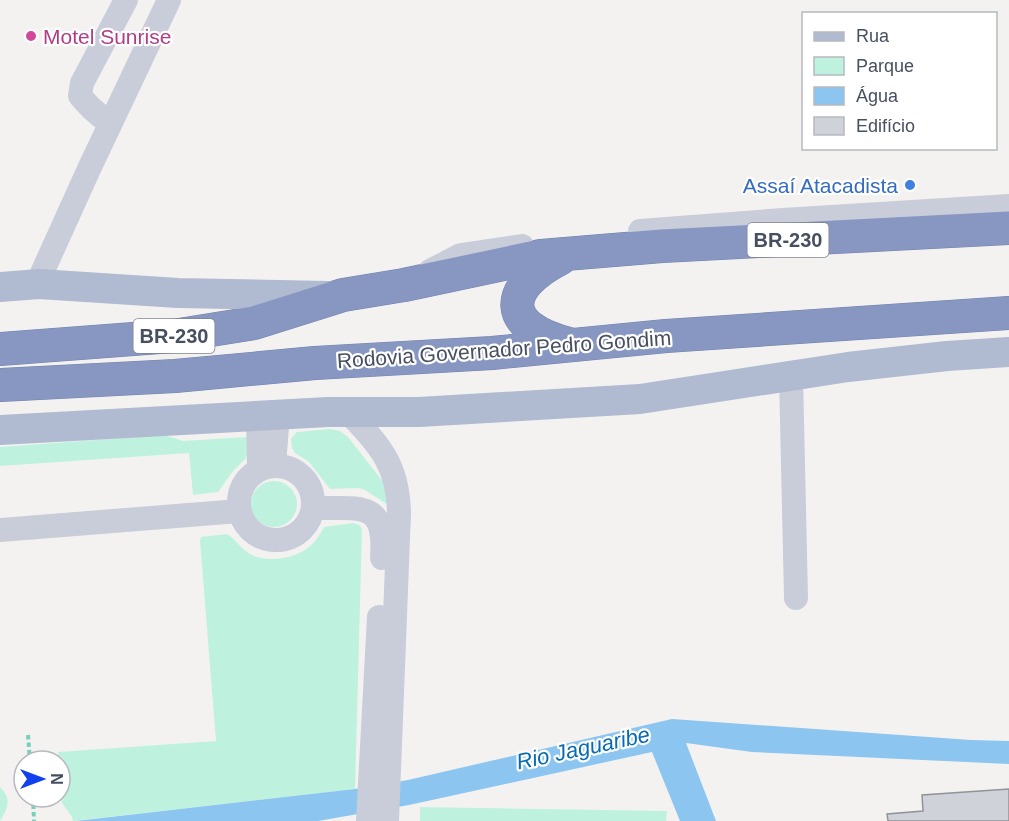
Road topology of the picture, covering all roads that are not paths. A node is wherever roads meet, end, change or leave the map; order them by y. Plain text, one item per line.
1 (126, 0) edge
2 (169, 0) edge
3 (110, 124) junction
4 (1009, 206) edge
5 (1009, 228) edge
6 (568, 254) junction
7 (37, 284) junction
8 (404, 285) junction
9 (0, 287) edge
10 (343, 295) junction
11 (1009, 313) edge
12 (573, 345) junction
13 (0, 349) edge
14 (1009, 352) edge
15 (791, 375) junction
16 (0, 386) edge
17 (359, 411) junction
18 (268, 415) junction
19 (0, 430) edge
20 (266, 467) junction
21 (314, 508) junction
22 (239, 511) junction
23 (0, 530) edge
24 (796, 598) dead end
25 (378, 780) junction
26 (368, 821) edge
27 (387, 821) edge

1 - 3 street
2 - 3 street
3 - 7 street
4 - 8 street
5 - 6 highway, BR-230
6 - 8 highway, BR-230
6 - 12 highway
7 - 9 main road
7 - 10 main road
8 - 10 highway, BR-230
10 - 13 highway, BR-230
11 - 12 highway, Rodovia Governador Pedro Gondim / BR-230
12 - 16 highway, Rodovia Governador Pedro Gondim / BR-230
14 - 15 main road
15 - 17 main road
15 - 24 street
17 - 18 main road
17 - 25 street
18 - 19 main road
18 - 20 street
20 - 21 street
20 - 22 street
21 - 22 street
21 - 25 street
22 - 23 street
25 - 26 street
25 - 27 street

